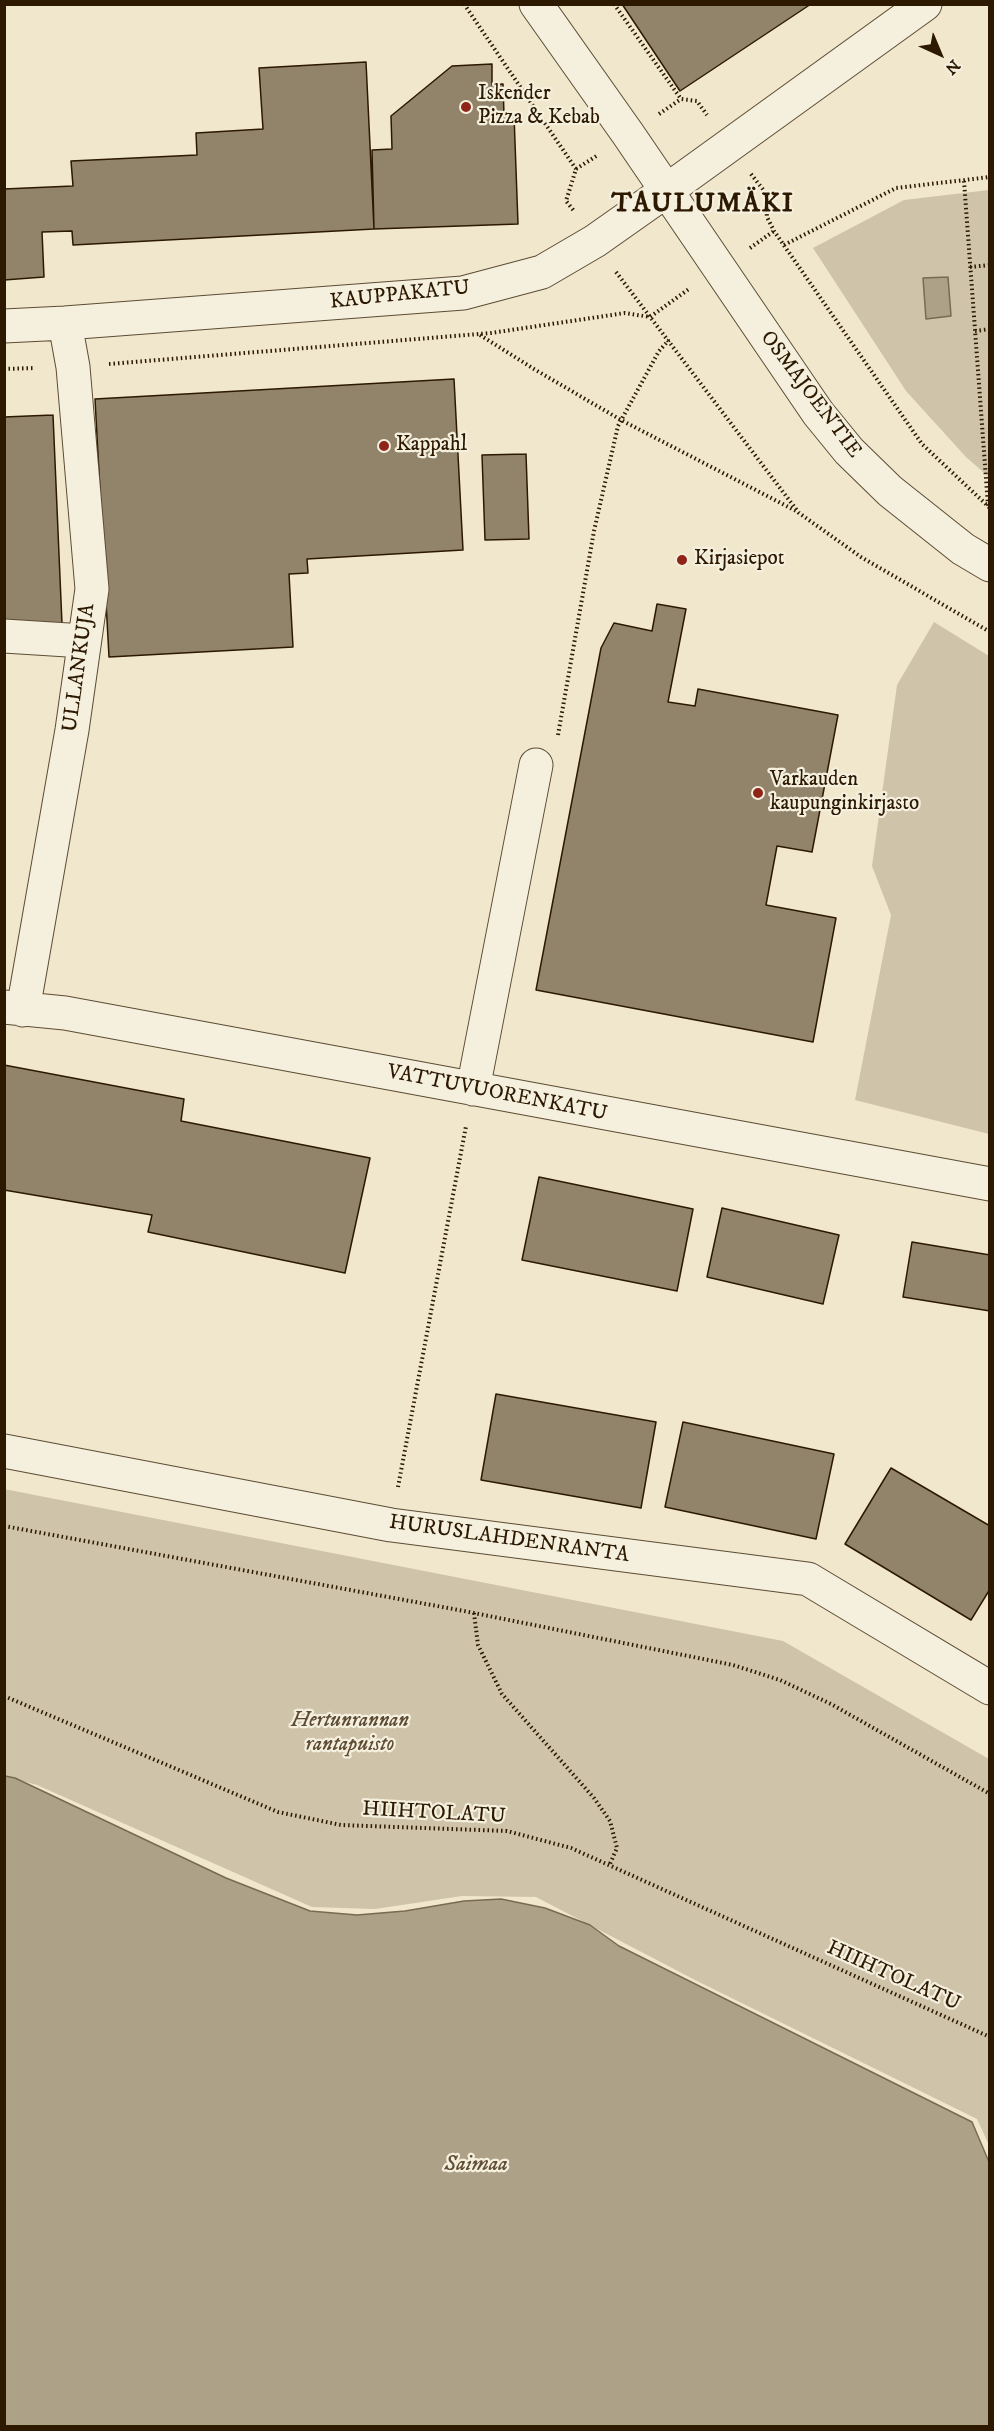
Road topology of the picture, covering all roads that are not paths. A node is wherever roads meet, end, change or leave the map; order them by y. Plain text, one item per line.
1 (536, 4) edge
2 (925, 4) edge
3 (666, 191) junction
4 (65, 324) junction
5 (4, 326) edge
6 (990, 565) edge
7 (4, 636) edge
8 (84, 641) junction
9 (536, 765) dead end
10 (14, 1009) edge
11 (473, 1089) junction
12 (990, 1184) edge
13 (4, 1451) edge
14 (990, 1688) edge

1 - 3 street, OSMAJOENTIE
2 - 3 street, KAUPPAKATU
3 - 4 street, KAUPPAKATU
3 - 6 street, OSMAJOENTIE
4 - 5 street, KAUPPAKATU
4 - 8 street, ULLANKUJA
7 - 8 street
8 - 10 street, ULLANKUJA
9 - 11 street
10 - 11 street, VATTUVUORENKATU
11 - 12 street, VATTUVUORENKATU
13 - 14 street, HURUSLAHDENRANTA

